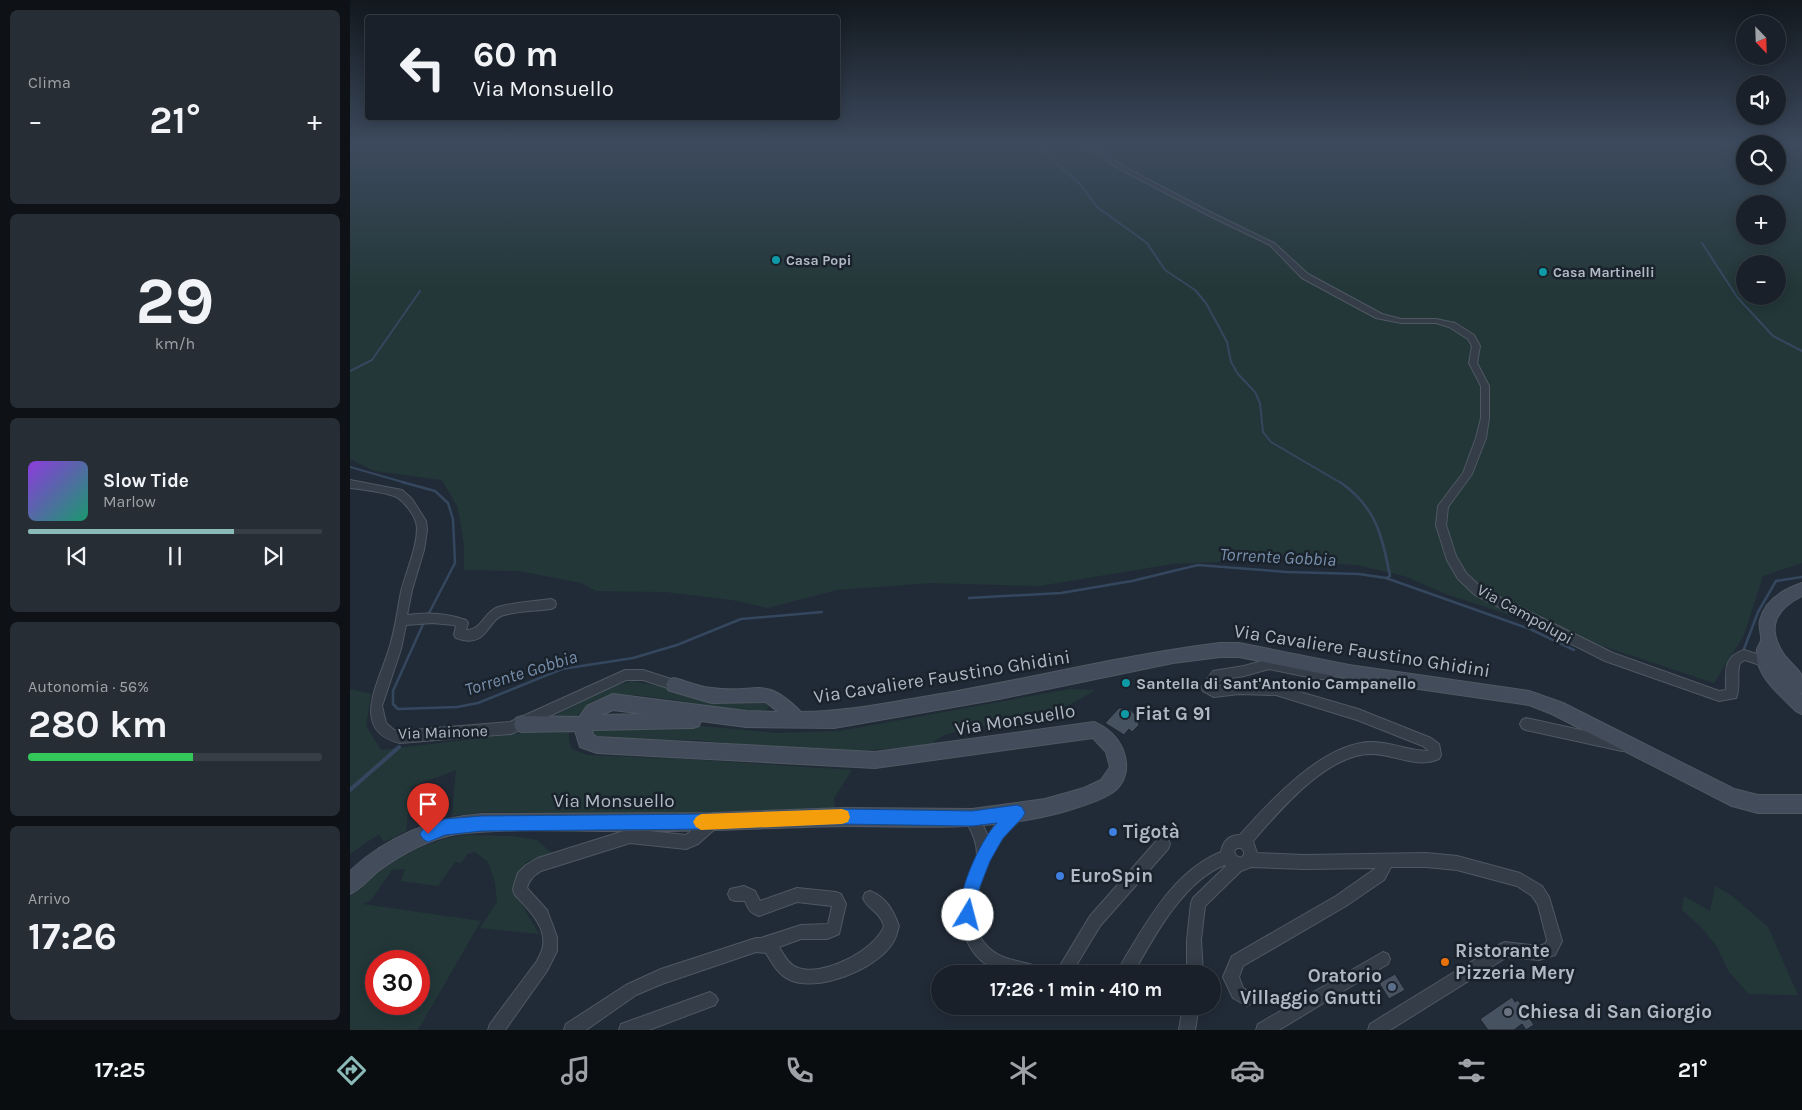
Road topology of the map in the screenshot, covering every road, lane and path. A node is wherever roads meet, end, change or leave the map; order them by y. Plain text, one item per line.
1 (1170, 193) edge
2 (350, 484) edge
3 (1802, 589) edge
4 (551, 604) dead end
5 (401, 621) junction
6 (1768, 642) junction
7 (1766, 662) junction
8 (1337, 670) junction
9 (1800, 684) edge
10 (674, 685) joint
11 (779, 701) junction
12 (1802, 706) edge
13 (749, 719) junction
14 (773, 719) junction
15 (798, 720) junction
16 (594, 722) dead end
17 (575, 723) dead end
18 (522, 724) junction
19 (1526, 724) dead end
20 (1630, 746) junction
21 (1802, 804) edge
22 (1017, 813) junction
23 (972, 818) junction
24 (712, 822) junction
25 (1243, 842) junction
26 (1163, 844) dead end
27 (984, 857) junction
28 (1239, 860) junction
29 (1384, 862) junction
30 (350, 884) edge
31 (735, 894) dead end
32 (870, 898) dead end
33 (764, 944) junction
34 (1382, 960) dead end
35 (1010, 965) edge
36 (1068, 965) edge
37 (1129, 965) edge
38 (1195, 965) edge
39 (1247, 998) dead end
40 (710, 1000) dead end
41 (1190, 1015) edge
42 (496, 1030) edge
43 (572, 1030) edge
44 (627, 1030) edge
45 (1187, 1030) edge
46 (1264, 1030) edge
47 (1376, 1030) edge

1 - 7 street, Via Campolupi
2 - 5 street, Via Mainone
3 - 6 main road
4 - 5 street
5 - 18 street, Via Mainone
6 - 7 main road
6 - 9 main road
7 - 9 main road
7 - 12 main road
8 - 15 main road, Via Cavaliere Faustino Ghidini
8 - 20 main road, Via Cavaliere Faustino Ghidini
8 - 25 street
10 - 11 main road
10 - 18 street, Via Mainone
11 - 14 main road
11 - 15 main road
13 - 14 main road, Via Monsuello
13 - 16 main road
13 - 22 main road, Via Monsuello
14 - 15 main road, Via Cavaliere Faustino Ghidini
17 - 18 main road
19 - 20 street
20 - 21 main road, Via Cavaliere Faustino Ghidini
22 - 23 main road, Via Monsuello
22 - 27 street
23 - 24 main road, Via Monsuello
23 - 27 street
24 - 30 main road, Via Monsuello
24 - 42 street
25 - 28 street
25 - 28 street
26 - 36 street
27 - 35 street
28 - 29 street
28 - 37 street
28 - 38 street
29 - 39 street
29 - 47 street
31 - 33 street
32 - 33 street
33 - 43 street
34 - 46 street
40 - 44 street
41 - 45 street

